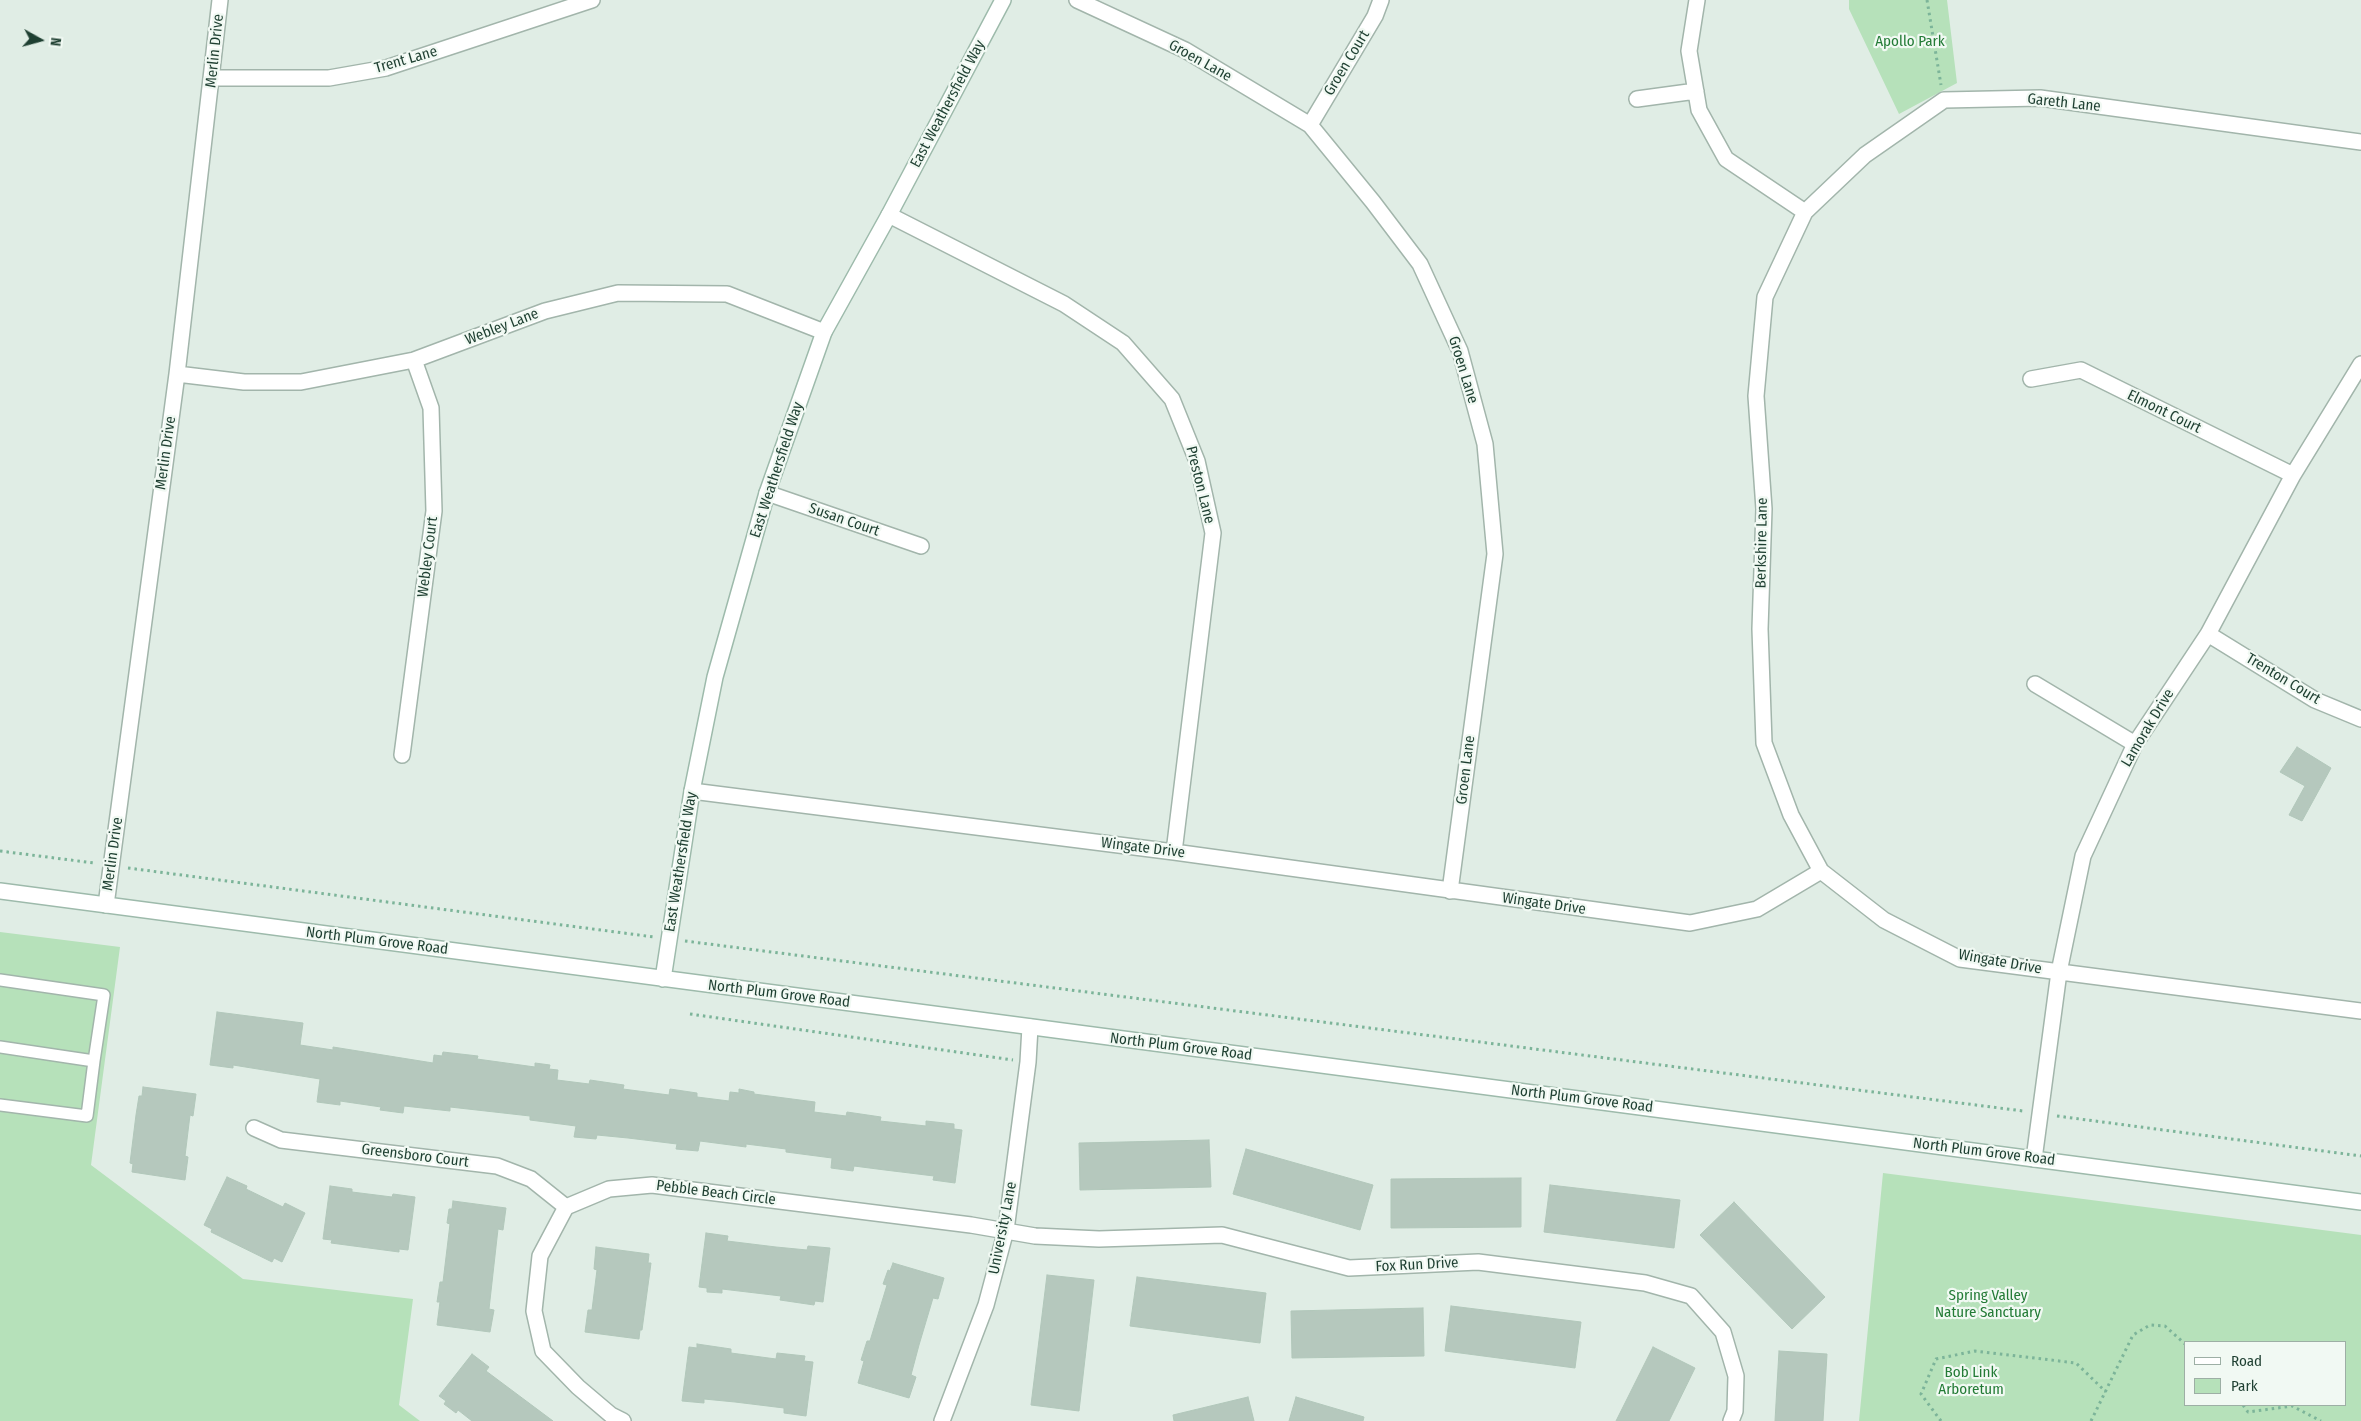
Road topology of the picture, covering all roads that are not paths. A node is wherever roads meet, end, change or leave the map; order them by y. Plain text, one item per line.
1 (220, 0) edge
2 (592, 0) edge
3 (1003, 0) edge
4 (1077, 0) edge
5 (1381, 0) edge
6 (1697, 0) edge
7 (212, 78) junction
8 (1696, 91) junction
9 (1637, 99) dead end
10 (1310, 125) junction
11 (2361, 142) edge
12 (1805, 212) junction
13 (889, 215) junction
14 (824, 332) junction
15 (414, 360) junction
16 (2360, 371) edge
17 (177, 374) junction
18 (2031, 379) dead end
19 (2293, 475) junction
20 (768, 493) junction
21 (921, 546) dead end
22 (2208, 634) junction
23 (2036, 684) dead end
24 (2361, 719) edge
25 (2135, 744) junction
26 (402, 755) dead end
27 (692, 790) junction
28 (1174, 852) junction
29 (1821, 870) junction
30 (0, 891) edge
31 (1450, 891) junction
32 (106, 905) junction
33 (2059, 972) junction
34 (663, 978) junction
35 (0, 980) edge
36 (2361, 1011) edge
37 (1030, 1027) junction
38 (0, 1047) edge
39 (94, 1061) junction
40 (0, 1105) edge
41 (254, 1128) dead end
42 (2034, 1159) junction
43 (2361, 1202) edge
44 (566, 1207) junction
45 (1006, 1230) junction
46 (623, 1421) edge
47 (942, 1421) edge
48 (1731, 1421) edge

1 - 7 street, Merlin Drive
2 - 7 street, Trent Lane
3 - 13 street, East Weathersfield Way
4 - 10 street, Groen Lane
5 - 10 street, Groen Court
6 - 8 street
7 - 17 street, Merlin Drive
8 - 9 street
8 - 12 street
10 - 31 street, Groen Lane
11 - 12 street, Gareth Lane
12 - 29 street, Berkshire Lane
13 - 14 street, East Weathersfield Way
13 - 28 street, Preston Lane
14 - 15 street, Webley Lane
14 - 20 street, East Weathersfield Way
15 - 17 street, Webley Lane
15 - 26 street, Webley Court
16 - 19 street, Lamorak Drive
17 - 32 street, Merlin Drive
18 - 19 street, Elmont Court
19 - 22 street, Lamorak Drive
20 - 21 street, Susan Court
20 - 27 street, East Weathersfield Way
22 - 24 street, Trenton Court
22 - 25 street, Lamorak Drive
23 - 25 street
25 - 33 street, Lamorak Drive
27 - 28 street, Wingate Drive
27 - 34 street, East Weathersfield Way
28 - 31 street, Wingate Drive
29 - 31 street, Wingate Drive
29 - 33 street, Wingate Drive
30 - 32 street, North Plum Grove Road
32 - 34 street, North Plum Grove Road
33 - 36 street, Wingate Drive
33 - 42 street, Lamorak Drive
34 - 37 street, North Plum Grove Road
35 - 39 lane
37 - 42 street, North Plum Grove Road
37 - 45 street, University Lane
38 - 39 lane
39 - 40 lane
41 - 44 street, Greensboro Court
42 - 43 street, North Plum Grove Road
44 - 45 street, Pebble Beach Circle
44 - 46 street
45 - 47 street, University Lane
45 - 48 street, Fox Run Drive

